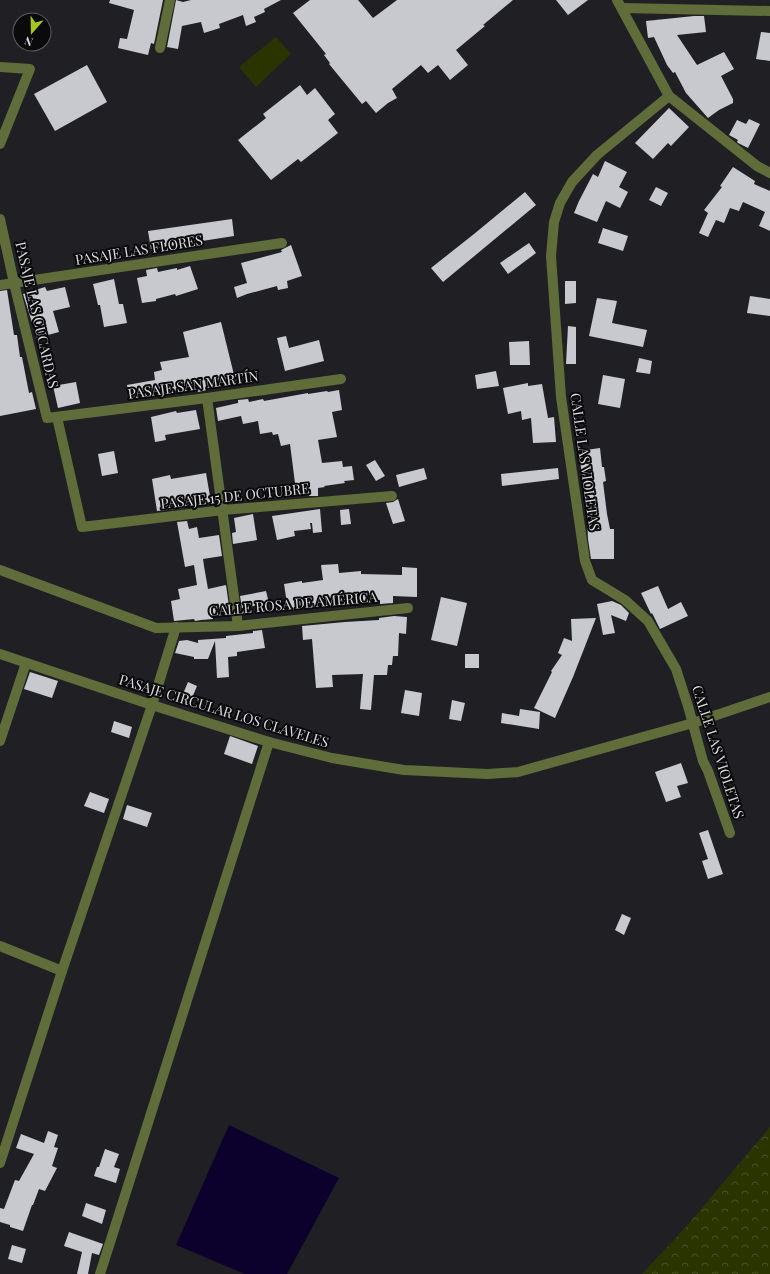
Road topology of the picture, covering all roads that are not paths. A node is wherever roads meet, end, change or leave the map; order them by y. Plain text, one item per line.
1 (170, 0) edge
2 (620, 4) edge
3 (770, 11) edge
4 (160, 48) dead end
5 (0, 67) edge
6 (669, 96) junction
7 (0, 144) edge
8 (770, 174) edge
9 (0, 219) edge
10 (282, 243) dead end
11 (14, 283) junction
12 (0, 284) edge
13 (341, 379) dead end
14 (207, 398) junction
15 (52, 418) junction
16 (392, 496) dead end
17 (222, 510) junction
18 (82, 528) joint
19 (0, 570) edge
20 (408, 608) dead end
21 (238, 626) junction
22 (176, 627) junction
23 (0, 654) edge
24 (26, 663) junction
25 (770, 697) edge
26 (152, 705) junction
27 (693, 723) junction
28 (0, 741) edge
29 (269, 742) junction
30 (730, 833) dead end
31 (0, 946) edge
32 (62, 971) junction
33 (0, 1163) edge
34 (100, 1274) edge

1 - 4 street
2 - 3 street
2 - 6 street
5 - 7 street
6 - 8 street
6 - 27 street, CALLE LAS VIOLETAS
9 - 11 street, PASAJE LAS CUCARDAS
10 - 11 street, PASAJE LAS FLORES
11 - 12 street, PASAJE LAS FLORES
11 - 15 street, PASAJE LAS CUCARDAS
13 - 14 street, PASAJE SAN MARTÍN
14 - 15 street, PASAJE SAN MARTÍN
14 - 17 street
15 - 18 street, PASAJE LAS CUCARDAS
16 - 17 street, PASAJE 15 DE OCTUBRE
17 - 18 street, PASAJE 15 DE OCTUBRE
17 - 21 street
19 - 22 street, CALLE ROSA DE AMÉRICA
20 - 21 street, CALLE ROSA DE AMÉRICA
21 - 22 street, CALLE ROSA DE AMÉRICA
22 - 26 street
23 - 24 street, PASAJE CIRCULAR LOS CLAVELES
24 - 26 street, PASAJE CIRCULAR LOS CLAVELES
24 - 28 street
25 - 27 street, PASAJE CIRCULAR LOS CLAVELES
26 - 29 street, PASAJE CIRCULAR LOS CLAVELES
26 - 32 street
27 - 29 street, PASAJE CIRCULAR LOS CLAVELES
27 - 30 street, CALLE LAS VIOLETAS
29 - 34 street
31 - 32 street
32 - 33 street

